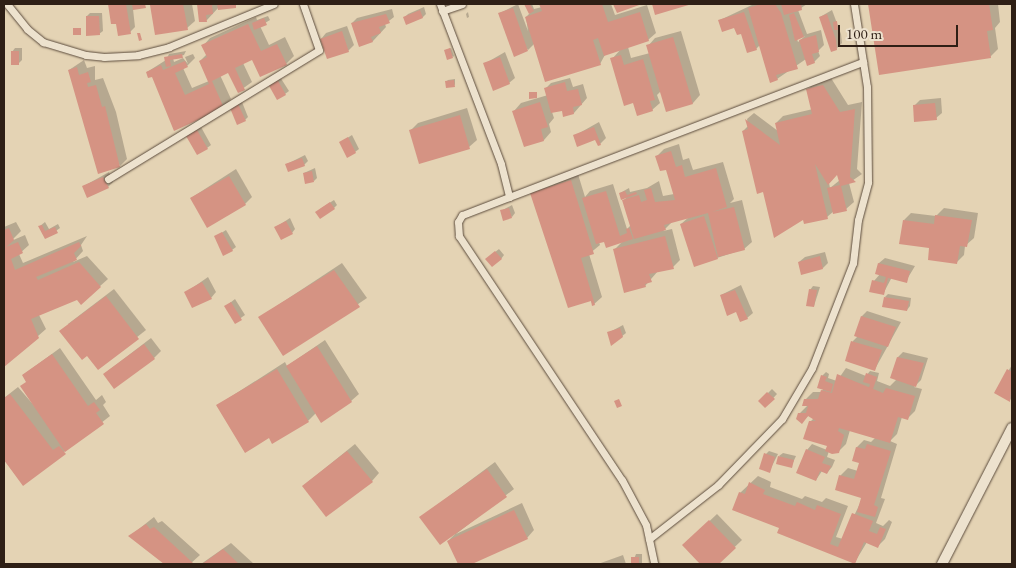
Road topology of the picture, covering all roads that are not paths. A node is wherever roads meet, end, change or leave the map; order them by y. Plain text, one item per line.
1 (7, 4) edge
2 (274, 4) edge
3 (303, 4) edge
4 (462, 4) edge
5 (854, 4) edge
6 (441, 7) edge
7 (863, 62) junction
8 (108, 179) dead end
9 (509, 197) junction
10 (1012, 428) edge
11 (649, 539) junction
12 (654, 564) edge
13 (942, 564) edge

1 - 2 street
3 - 8 street
4 - 6 street
5 - 7 street
6 - 9 street
7 - 9 street
7 - 11 street
9 - 11 street
10 - 13 main road
11 - 12 street

